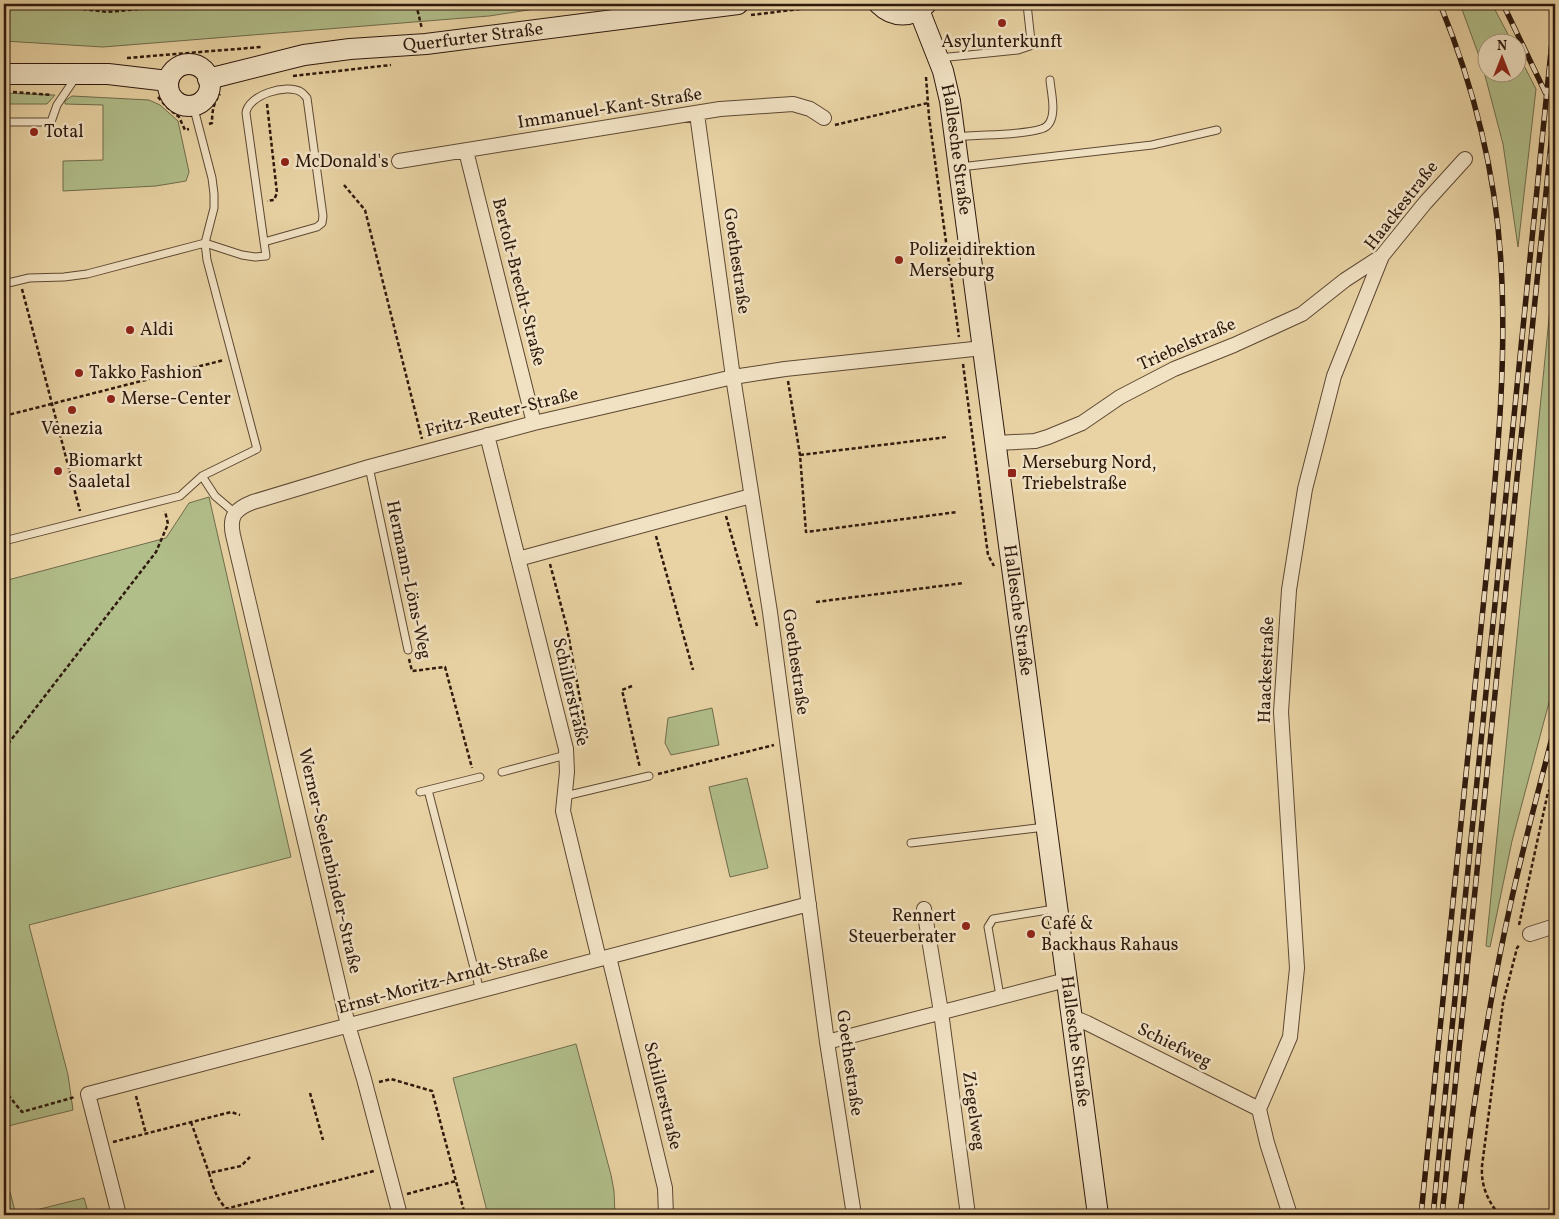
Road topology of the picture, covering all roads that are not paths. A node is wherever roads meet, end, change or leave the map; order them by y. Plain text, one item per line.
1 (738, 4) edge
2 (879, 4) edge
3 (1027, 4) edge
4 (923, 7) edge
5 (932, 64) junction
6 (4, 74) edge
7 (78, 74) junction
8 (208, 79) junction
9 (1050, 80) dead end
10 (168, 81) junction
11 (193, 105) junction
12 (697, 114) junction
13 (824, 118) road end
14 (4, 122) edge
15 (1217, 130) dead end
16 (955, 137) junction
17 (466, 151) junction
18 (1465, 159) dead end
19 (399, 161) dead end
20 (959, 167) junction
21 (264, 242) junction
22 (205, 243) junction
23 (1382, 256) junction
24 (4, 284) edge
25 (984, 348) junction
26 (732, 377) junction
27 (534, 423) junction
28 (486, 435) junction
29 (996, 443) junction
30 (369, 467) junction
31 (202, 476) junction
32 (751, 496) junction
33 (235, 513) junction
34 (4, 542) edge
35 (518, 559) junction
36 (408, 650) road end
37 (566, 752) junction
38 (502, 772) dead end
39 (477, 777) road end
40 (645, 777) road end
41 (428, 790) junction
42 (420, 792) dead end
43 (564, 796) junction
44 (1045, 827) junction
45 (911, 843) dead end
46 (808, 904) junction
47 (1056, 908) junction
48 (924, 909) dead end
49 (1555, 926) edge
50 (1527, 936) road end
51 (604, 958) junction
52 (1066, 980) junction
53 (480, 991) junction
54 (1000, 996) junction
55 (941, 1012) junction
56 (1071, 1022) junction
57 (348, 1025) junction
58 (827, 1042) junction
59 (1259, 1109) junction
60 (119, 1215) edge
61 (400, 1215) edge
62 (666, 1215) edge
63 (854, 1215) edge
64 (968, 1215) edge
65 (1098, 1215) edge
66 (1290, 1215) edge

1 - 8 main road, Querfurter Straße
2 - 4 main road
3 - 5 lane
4 - 5 main road, Hallesche Straße
5 - 16 main road, Hallesche Straße
6 - 7 main road
7 - 10 main road
7 - 14 lane
8 - 10 main road
8 - 11 main road
9 - 16 lane
10 - 11 main road
11 - 22 lane
12 - 13 street, Immanuel-Kant-Straße
12 - 17 street, Immanuel-Kant-Straße
12 - 26 street, Goethestraße
15 - 20 lane
16 - 20 main road, Hallesche Straße
17 - 19 street, Immanuel-Kant-Straße
17 - 27 street, Bertolt-Brecht-Straße
18 - 23 street, Haackestraße
20 - 25 main road, Hallesche Straße
21 - 21 lane
21 - 22 lane
22 - 24 lane
22 - 31 lane
23 - 29 street, Triebelstraße
23 - 59 street, Haackestraße
25 - 26 street, Fritz-Reuter-Straße
25 - 29 main road, Hallesche Straße
26 - 27 street, Fritz-Reuter-Straße
26 - 32 street, Goethestraße
27 - 28 street, Fritz-Reuter-Straße
28 - 30 street, Fritz-Reuter-Straße
28 - 35 street, Schillerstraße
29 - 44 main road, Hallesche Straße
30 - 33 street, Fritz-Reuter-Straße
30 - 36 lane, Hermann-Löns-Weg
31 - 33 lane
31 - 34 lane
32 - 35 street
32 - 46 street, Goethestraße
33 - 57 street, Werner-Seelenbinder-Straße
35 - 37 street, Schillerstraße
37 - 38 lane
37 - 43 street, Schillerstraße
39 - 41 lane
40 - 43 lane
41 - 42 lane
41 - 53 lane
43 - 51 street, Schillerstraße
44 - 45 lane
44 - 47 main road, Hallesche Straße
46 - 51 street, Ernst-Moritz-Arndt-Straße
46 - 58 street, Goethestraße
47 - 52 main road, Hallesche Straße
47 - 54 lane
48 - 55 street
49 - 50 street
51 - 53 street, Ernst-Moritz-Arndt-Straße
51 - 62 street, Schillerstraße
52 - 54 street
52 - 56 main road, Hallesche Straße
53 - 57 street, Ernst-Moritz-Arndt-Straße
54 - 55 street
55 - 58 street
55 - 64 street, Ziegelweg
56 - 59 street, Schiefweg
56 - 65 main road, Hallesche Straße
57 - 60 street, Ernst-Moritz-Arndt-Straße
57 - 61 street, Werner-Seelenbinder-Straße
58 - 63 street, Goethestraße
59 - 66 street

